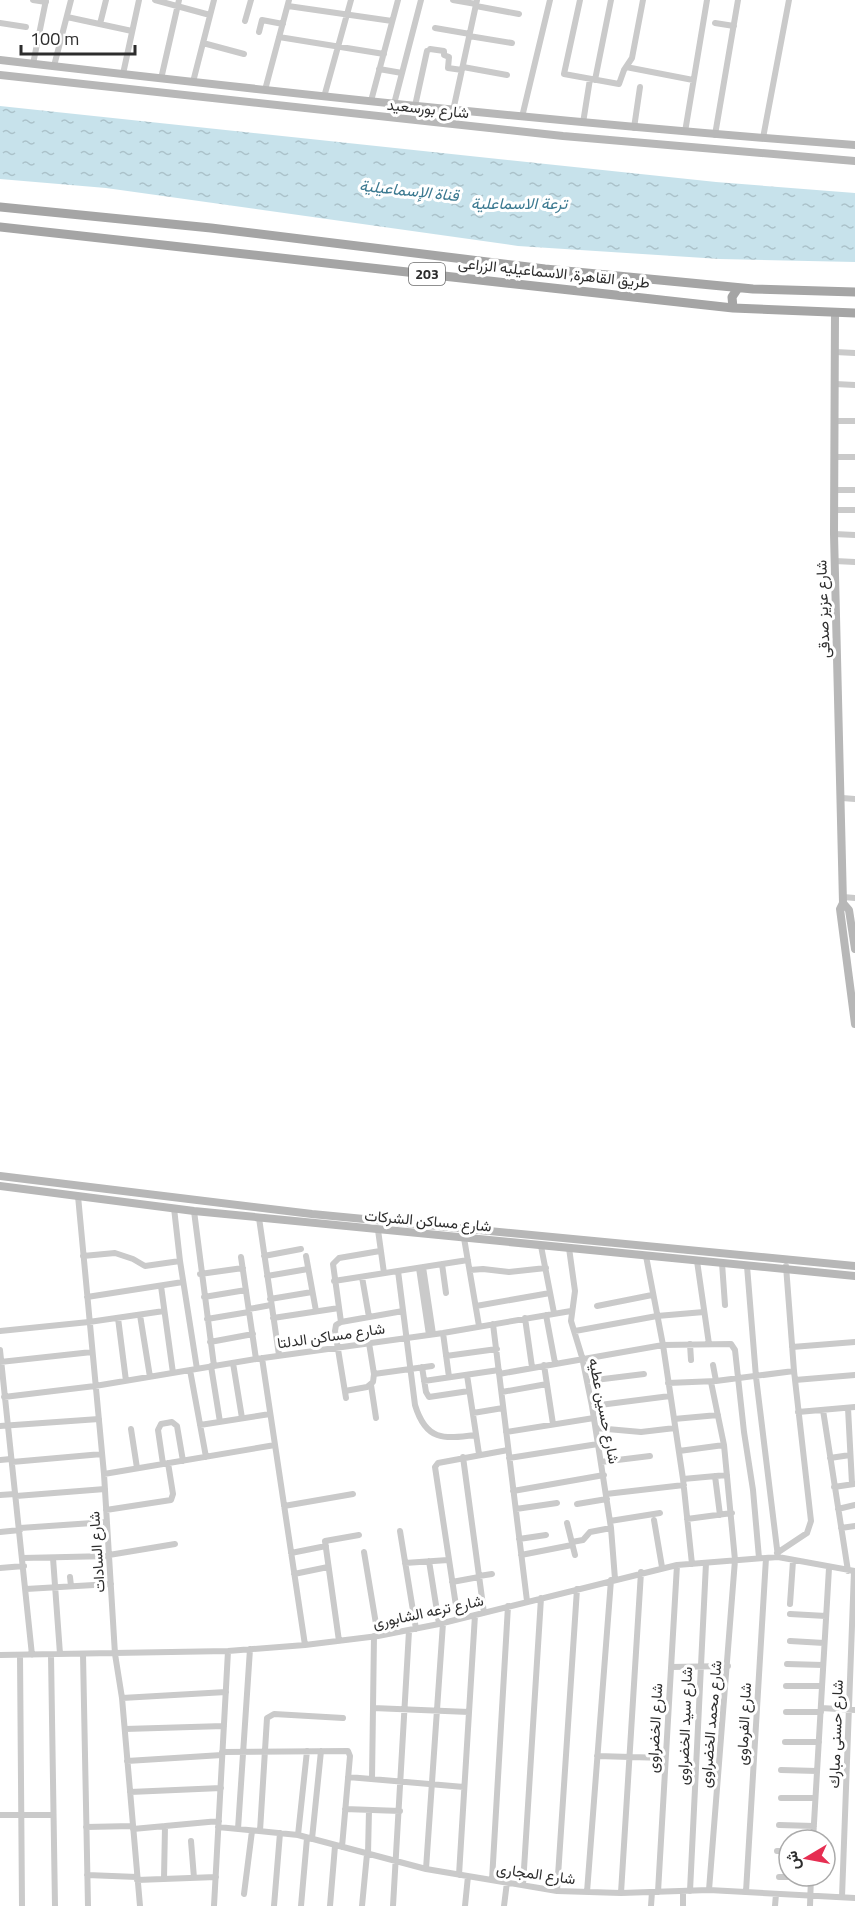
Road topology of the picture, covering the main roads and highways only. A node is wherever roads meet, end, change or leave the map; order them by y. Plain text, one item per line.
1 (0, 207) edge
2 (0, 227) edge
3 (711, 285) junction
4 (738, 288) junction
5 (855, 292) edge
6 (709, 305) junction
7 (733, 308) junction
8 (855, 313) edge

1 - 3 main road, طريق القاهرة, الاسماعيليه الزراعى / 203
2 - 6 main road, طريق القاهرة, الاسماعيليه الزراعى / 203
3 - 4 main road, طريق القاهرة, الاسماعيليه الزراعى / 203
3 - 6 main road
4 - 5 main road, طريق القاهرة, الاسماعيليه الزراعى / 203
4 - 7 main road
6 - 7 main road, طريق القاهرة, الاسماعيليه الزراعى / 203
7 - 8 main road, طريق القاهرة, الاسماعيليه الزراعى / 203

